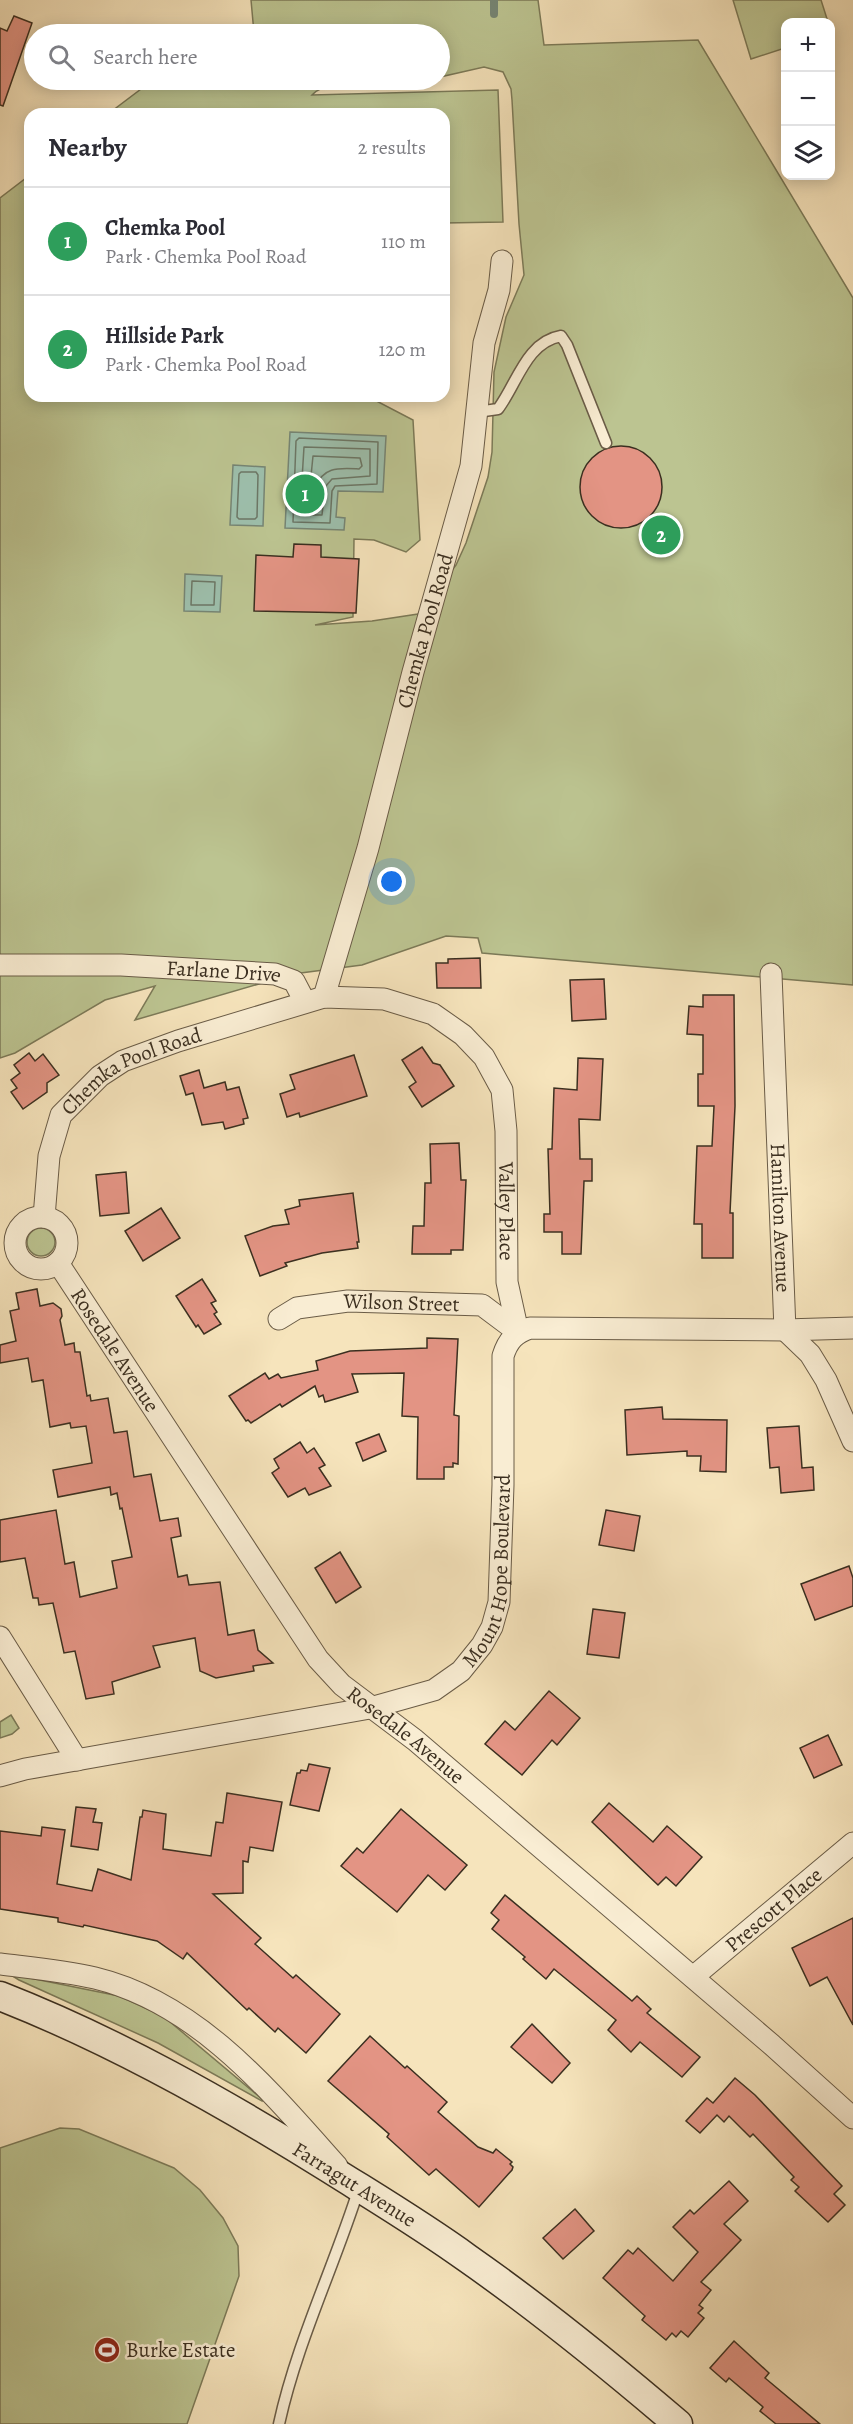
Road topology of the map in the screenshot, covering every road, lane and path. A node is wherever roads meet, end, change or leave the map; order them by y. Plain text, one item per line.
1 (502, 261) dead end
2 (477, 412) junction
3 (606, 443) dead end
4 (0, 965) edge
5 (771, 974) dead end
6 (315, 1000) junction
7 (44, 1217) junction
8 (9, 1258) edge
9 (58, 1263) junction
10 (279, 1318) dead end
11 (853, 1328) edge
12 (785, 1330) junction
13 (518, 1332) junction
14 (853, 1441) edge
15 (0, 1637) edge
16 (370, 1708) junction
17 (77, 1760) junction
18 (0, 1776) edge
19 (853, 1843) edge
20 (0, 1964) edge
21 (693, 1977) junction
22 (0, 1996) edge
23 (853, 2118) edge
24 (355, 2185) junction
25 (279, 2424) edge
26 (678, 2424) edge

1 - 2 street, Chemka Pool Road
2 - 3 lane
2 - 6 street, Chemka Pool Road
4 - 6 street, Farlane Drive
5 - 12 street, Hamilton Avenue
6 - 7 street, Chemka Pool Road
6 - 13 street, Valley Place
7 - 8 street
7 - 9 street
8 - 9 street
9 - 16 street, Rosedale Avenue
10 - 13 street, Wilson Street
11 - 12 street
12 - 13 street
12 - 14 street
13 - 16 street, Mount Hope Boulevard
15 - 17 street
16 - 17 street, Mount Hope Boulevard
16 - 21 street, Rosedale Avenue
17 - 18 street, Mount Hope Boulevard
19 - 21 street, Prescott Place
20 - 24 street
21 - 23 street, Rosedale Avenue
22 - 24 main road, Farragut Avenue
24 - 25 lane
24 - 26 main road, Farragut Avenue

